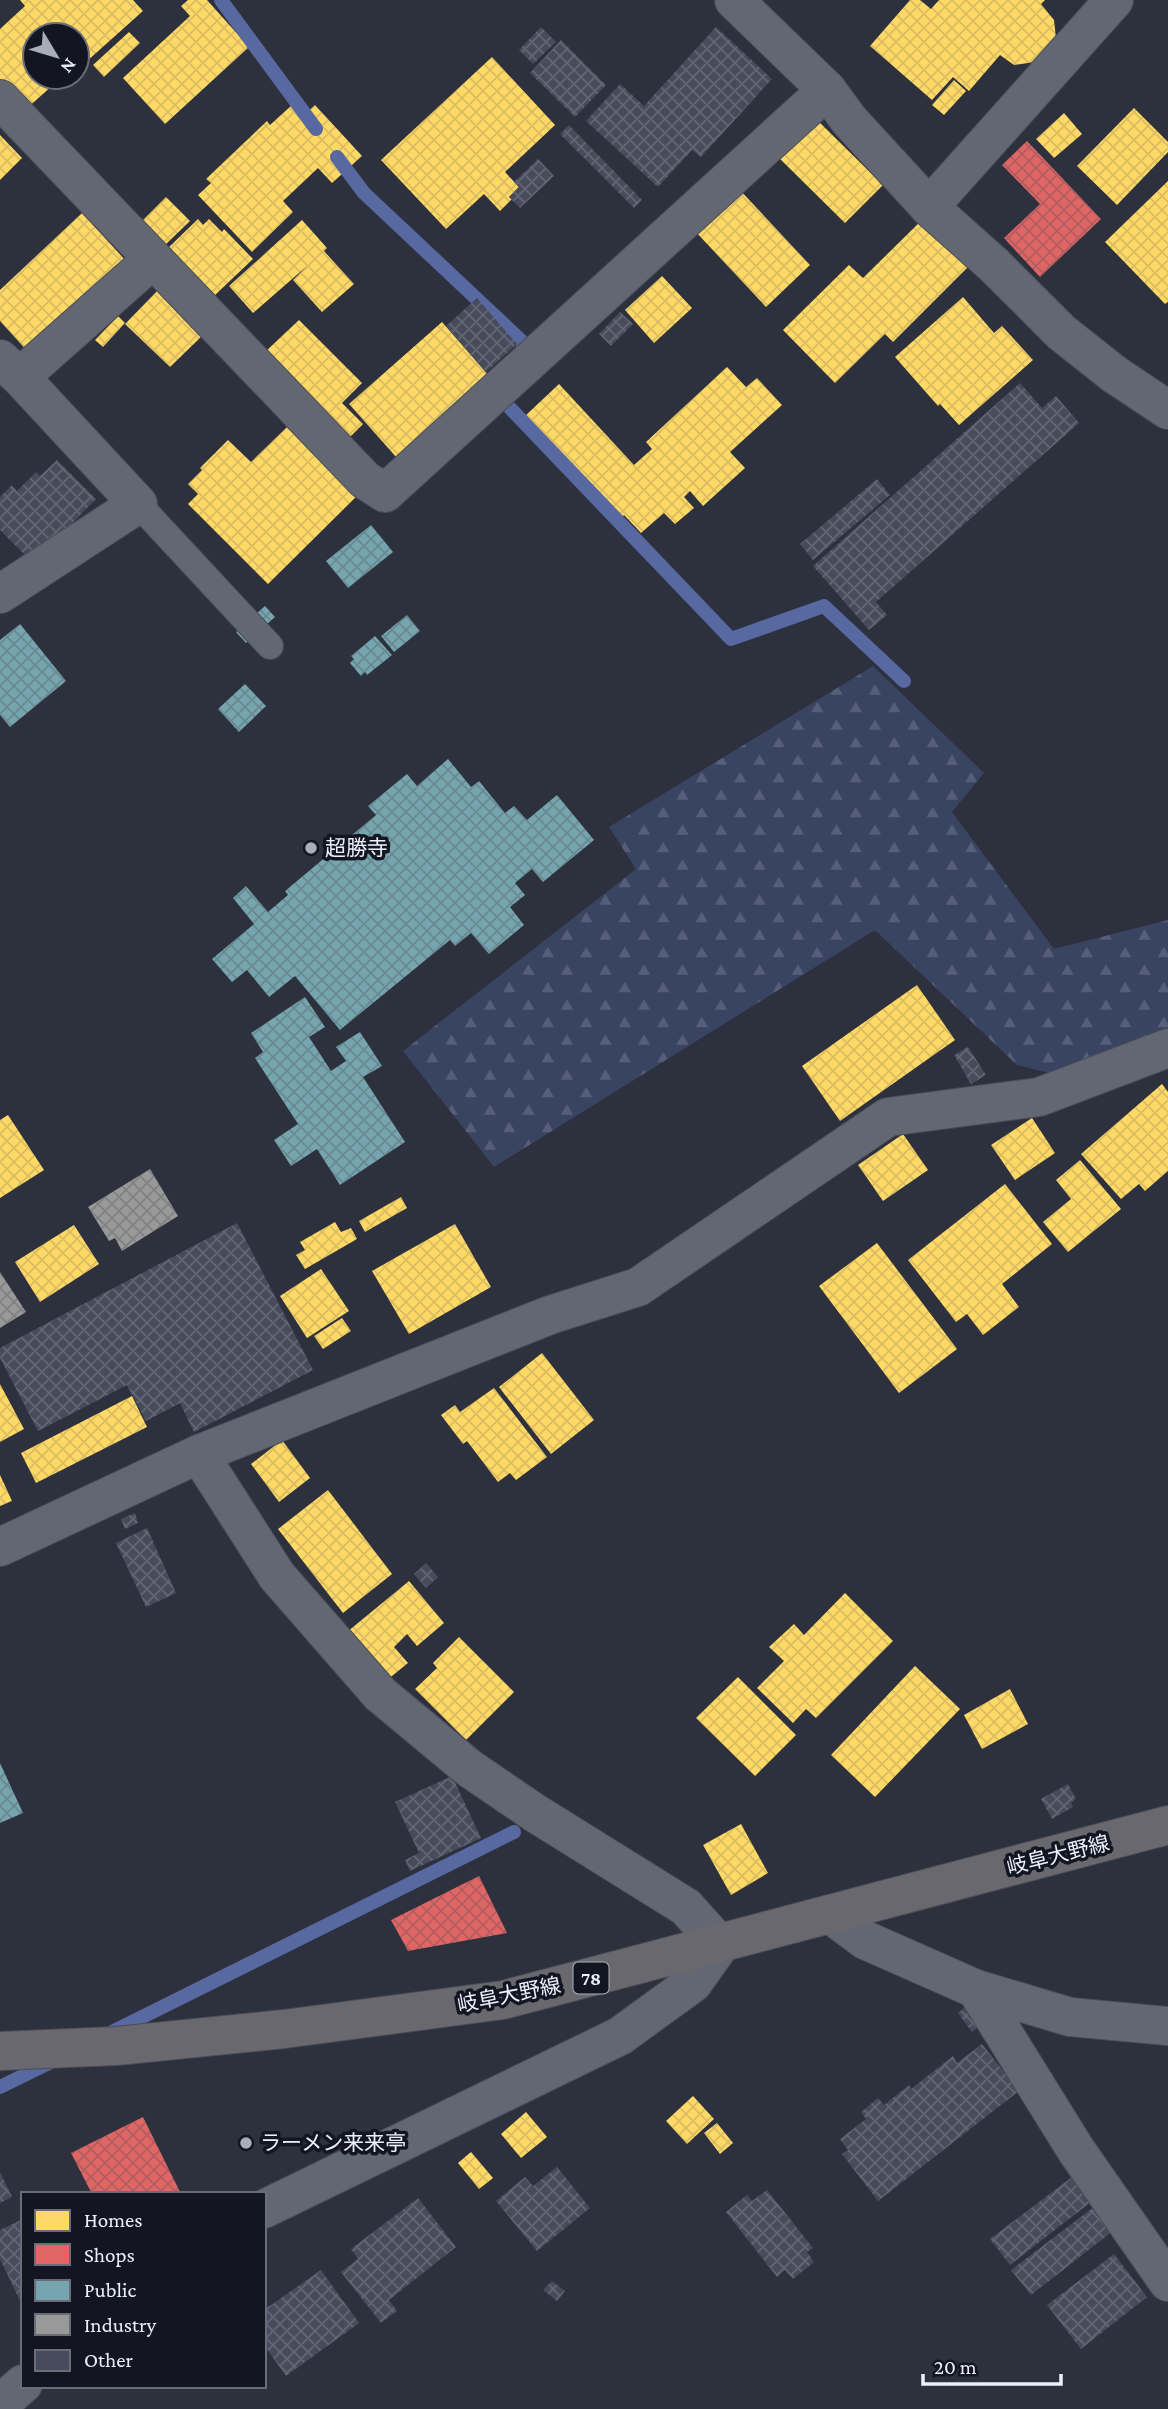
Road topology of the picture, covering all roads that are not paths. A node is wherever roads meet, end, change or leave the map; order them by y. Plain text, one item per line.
1 (734, 0) edge
2 (1114, 0) edge
3 (827, 90) junction
4 (0, 99) edge
5 (929, 207) junction
6 (153, 259) junction
7 (10, 368) edge
8 (1168, 410) edge
9 (138, 504) junction
10 (0, 594) edge
11 (270, 646) dead end
12 (1168, 1048) edge
13 (199, 1454) junction
14 (0, 1547) edge
15 (1168, 1825) edge
16 (830, 1914) junction
17 (720, 1945) junction
18 (976, 1989) junction
19 (1168, 2026) edge
20 (0, 2051) edge
21 (266, 2208) edge
22 (1168, 2282) edge
23 (21, 2386) edge
24 (0, 2404) edge

1 - 3 street
2 - 5 street
3 - 5 street
3 - 6 street
4 - 6 street
5 - 8 street
6 - 7 street
7 - 9 street
9 - 10 street
9 - 11 lane
12 - 13 street
13 - 14 street
13 - 17 street
15 - 16 main road, 岐阜大野線 / 78
16 - 17 main road, 岐阜大野線 / 78
16 - 18 street
17 - 20 main road, 岐阜大野線 / 78
17 - 21 street
18 - 19 street
18 - 22 street
23 - 24 street

